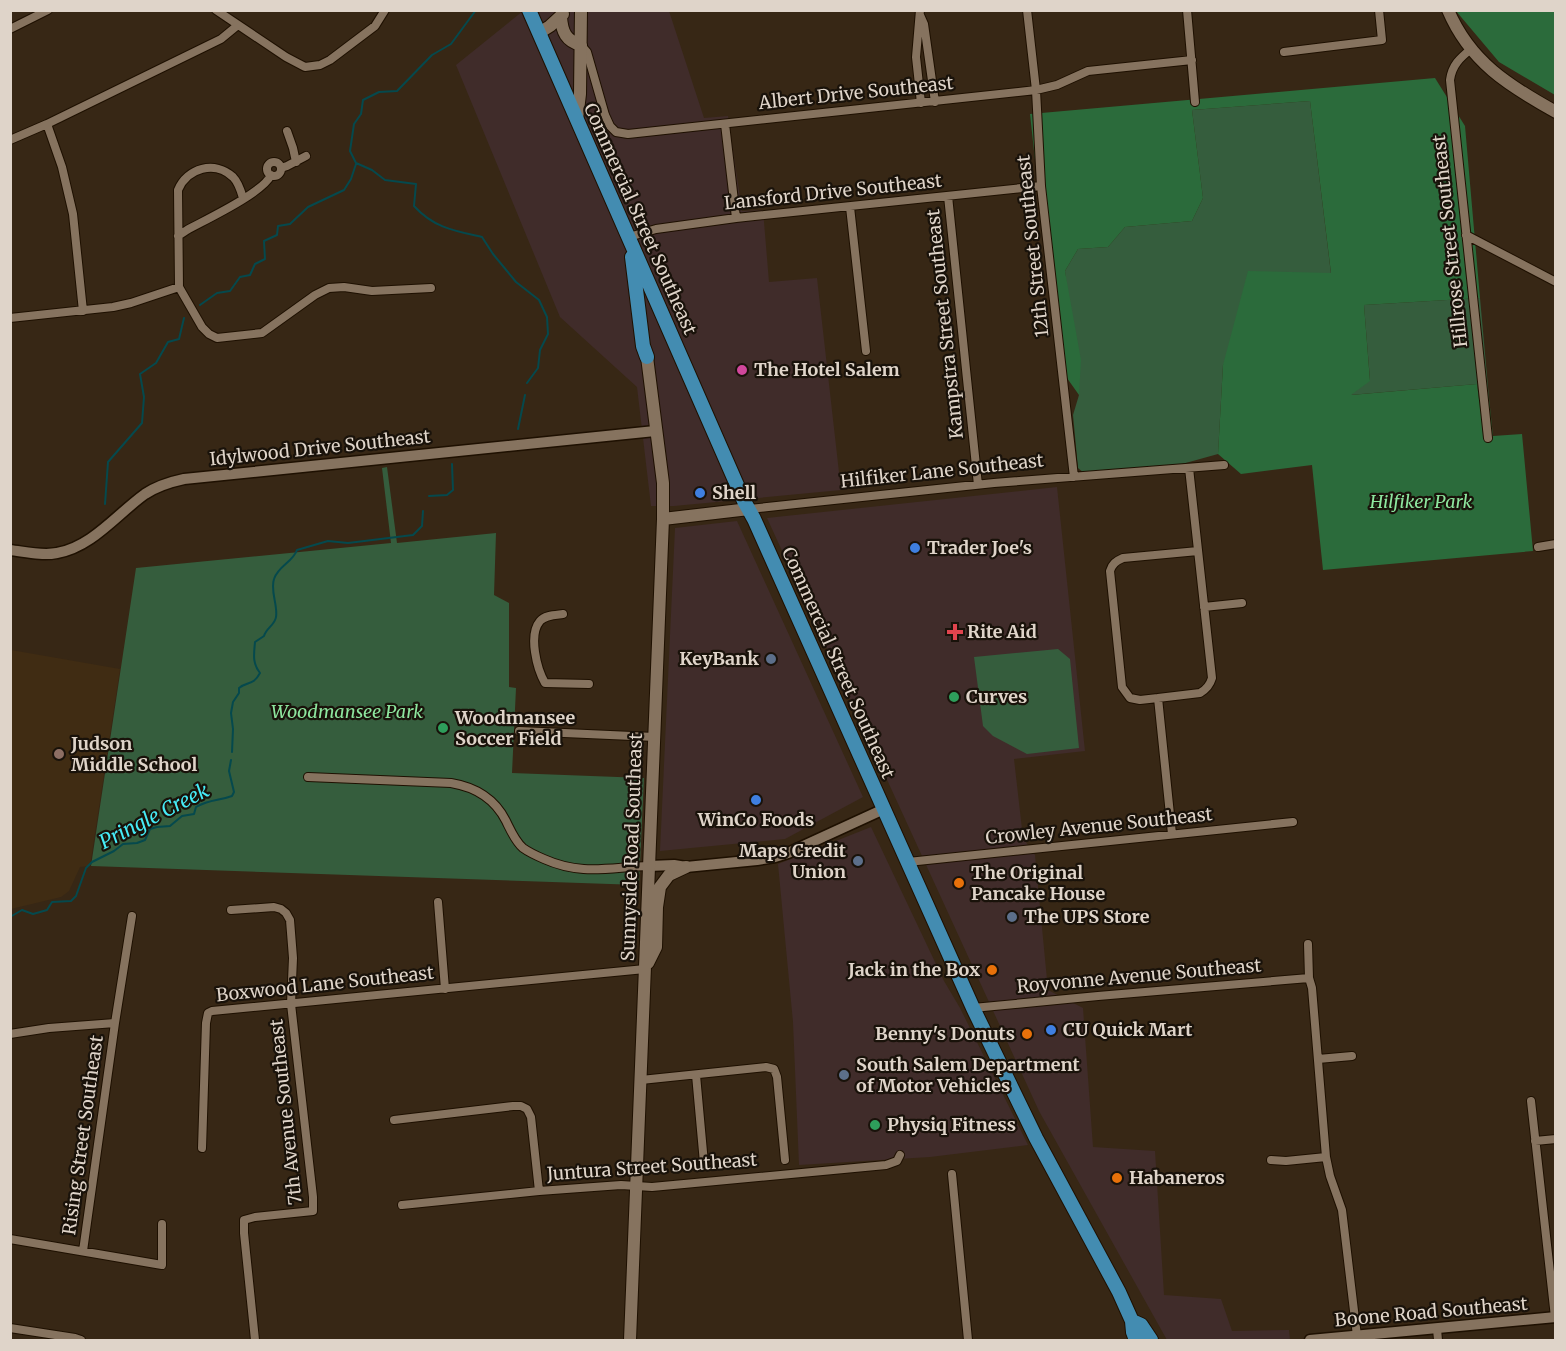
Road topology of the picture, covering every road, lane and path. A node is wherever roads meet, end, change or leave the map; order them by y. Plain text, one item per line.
1 (48, 10) edge
2 (216, 10) edge
3 (385, 10) edge
4 (529, 10) edge
5 (581, 10) edge
6 (1027, 10) edge
7 (1187, 10) edge
8 (1379, 10) edge
9 (1448, 10) edge
10 (920, 13) edge
11 (563, 14) edge
12 (238, 25) junction
13 (10, 29) edge
14 (538, 33) junction
15 (581, 45) junction
16 (1471, 49) junction
17 (1284, 52) dead end
18 (1192, 60) junction
19 (1036, 90) junction
20 (935, 102) junction
21 (1195, 102) dead end
22 (921, 103) junction
23 (1556, 112) edge
24 (577, 119) junction
25 (47, 124) junction
26 (725, 124) junction
27 (287, 131) dead end
28 (10, 140) edge
29 (306, 156) dead end
30 (296, 162) junction
31 (1041, 186) junction
32 (948, 196) junction
33 (243, 198) junction
34 (850, 207) junction
35 (736, 218) junction
36 (1466, 235) junction
37 (178, 237) junction
38 (630, 240) junction
39 (1556, 282) edge
40 (179, 287) junction
41 (431, 288) dead end
42 (83, 311) junction
43 (10, 318) edge
44 (866, 351) dead end
45 (647, 357) joint
46 (655, 430) junction
47 (1488, 438) dead end
48 (1224, 465) dead end
49 (1189, 468) junction
50 (1074, 477) junction
51 (978, 485) junction
52 (749, 509) junction
53 (663, 519) junction
54 (1556, 544) edge
55 (1538, 547) dead end
56 (10, 550) edge
57 (1198, 551) junction
58 (1242, 603) dead end
59 (1204, 607) junction
60 (563, 614) dead end
61 (589, 684) dead end
62 (1158, 698) junction
63 (519, 731) dead end
64 (655, 737) junction
65 (308, 777) dead end
66 (884, 809) junction
67 (1293, 822) dead end
68 (1172, 834) junction
69 (908, 862) junction
70 (649, 866) junction
71 (686, 867) junction
72 (438, 902) dead end
73 (231, 910) dead end
74 (132, 916) dead end
75 (1308, 944) dead end
76 (645, 969) junction
77 (1309, 978) junction
78 (445, 988) junction
79 (291, 1004) junction
80 (973, 1008) junction
81 (115, 1023) junction
82 (10, 1034) edge
83 (1352, 1056) dead end
84 (1318, 1059) junction
85 (696, 1075) junction
86 (641, 1080) junction
87 (1531, 1101) dead end
88 (394, 1120) dead end
89 (1556, 1139) edge
90 (1535, 1141) junction
91 (202, 1148) dead end
92 (900, 1155) dead end
93 (1326, 1157) junction
94 (785, 1160) dead end
95 (1271, 1160) dead end
96 (704, 1163) dead end
97 (952, 1174) dead end
98 (636, 1185) junction
99 (539, 1191) junction
100 (402, 1205) dead end
101 (162, 1224) dead end
102 (10, 1239) edge
103 (83, 1251) junction
104 (1555, 1317) edge
105 (1132, 1321) junction
106 (10, 1328) edge
107 (1438, 1335) edge
108 (1357, 1336) junction
109 (81, 1341) edge
110 (255, 1341) edge
111 (630, 1341) edge
112 (968, 1341) edge
113 (1137, 1341) edge
114 (1151, 1341) edge
115 (1310, 1341) edge

1 - 13 street
2 - 12 street
3 - 12 street
4 - 14 main road, Commercial Street Southeast
5 - 15 main road
6 - 19 street, 12th Street Southeast
7 - 18 street
8 - 17 street
9 - 16 main road
10 - 20 street
10 - 22 street
11 - 14 main road
11 - 15 main road
12 - 25 street
14 - 24 main road, Commercial Street Southeast
15 - 24 main road
15 - 26 street, Albert Drive Southeast
16 - 23 main road
16 - 36 street, Hillrose Street Southeast
18 - 19 street, Albert Drive Southeast
18 - 21 street
19 - 20 street, Albert Drive Southeast
19 - 31 street, 12th Street Southeast
20 - 22 street, Albert Drive Southeast
22 - 26 street, Albert Drive Southeast
24 - 38 main road, Commercial Street Southeast
25 - 28 street
25 - 42 street
26 - 35 street
27 - 30 street
29 - 30 street
30 - 33 street
31 - 32 street, Lansford Drive Southeast
31 - 50 street, 12th Street Southeast
32 - 34 street, Lansford Drive Southeast
32 - 51 street, Kampstra Street Southeast
33 - 37 street
33 - 37 street
34 - 35 street, Lansford Drive Southeast
34 - 44 street
35 - 38 street, Lansford Drive Southeast
36 - 39 street
36 - 47 street, Hillrose Street Southeast
37 - 40 street
38 - 45 main road
38 - 52 main road, Commercial Street Southeast
40 - 41 street
40 - 42 street
42 - 43 street
45 - 46 main road, Sunnyside Road Southeast
46 - 53 main road, Sunnyside Road Southeast
46 - 56 street, Idylwood Drive Southeast
48 - 49 street, Hilfiker Lane Southeast
49 - 50 street, Hilfiker Lane Southeast
49 - 57 street
50 - 51 street, Hilfiker Lane Southeast
51 - 52 street, Hilfiker Lane Southeast
52 - 53 main road, Hilfiker Lane Southeast
52 - 66 main road, Commercial Street Southeast
53 - 64 main road, Sunnyside Road Southeast
54 - 55 street
57 - 59 street
57 - 62 street
58 - 59 street
59 - 62 street
60 - 61 street
62 - 68 street
63 - 64 street
64 - 70 main road, Sunnyside Road Southeast
65 - 70 street
66 - 69 main road, Commercial Street Southeast
66 - 71 street
67 - 68 street, Crowley Avenue Southeast
68 - 69 street, Crowley Avenue Southeast
69 - 80 main road, Commercial Street Southeast
70 - 71 street
70 - 76 main road, Sunnyside Road Southeast
71 - 76 main road
72 - 78 street, Boxwood Lane Southeast
73 - 79 street, 7th Avenue Southeast
74 - 81 street, Rising Street Southeast
75 - 77 street
76 - 78 street, Boxwood Lane Southeast
76 - 86 main road, Sunnyside Road Southeast
77 - 80 street, Royvonne Avenue Southeast
77 - 84 street
78 - 79 street, Boxwood Lane Southeast
79 - 91 street, Boxwood Lane Southeast
79 - 110 street, 7th Avenue Southeast
80 - 105 main road, Commercial Street Southeast
81 - 82 street
81 - 103 street, Rising Street Southeast
83 - 84 street
84 - 93 street
85 - 86 street
85 - 94 street
85 - 96 street
86 - 98 main road, Sunnyside Road Southeast
87 - 90 street
88 - 99 street
89 - 90 street
90 - 104 street
92 - 98 street, Juntura Street Southeast
93 - 95 street
93 - 108 street
97 - 112 street
98 - 99 street, Juntura Street Southeast
98 - 111 main road, Sunnyside Road Southeast
99 - 100 street, Juntura Street Southeast
101 - 103 street
102 - 103 street
104 - 107 street, Boone Road Southeast
105 - 113 main road, Commercial Street Southeast
105 - 114 main road, Commercial Street Southeast
106 - 109 street
107 - 108 street, Boone Road Southeast
108 - 115 street, Boone Road Southeast

